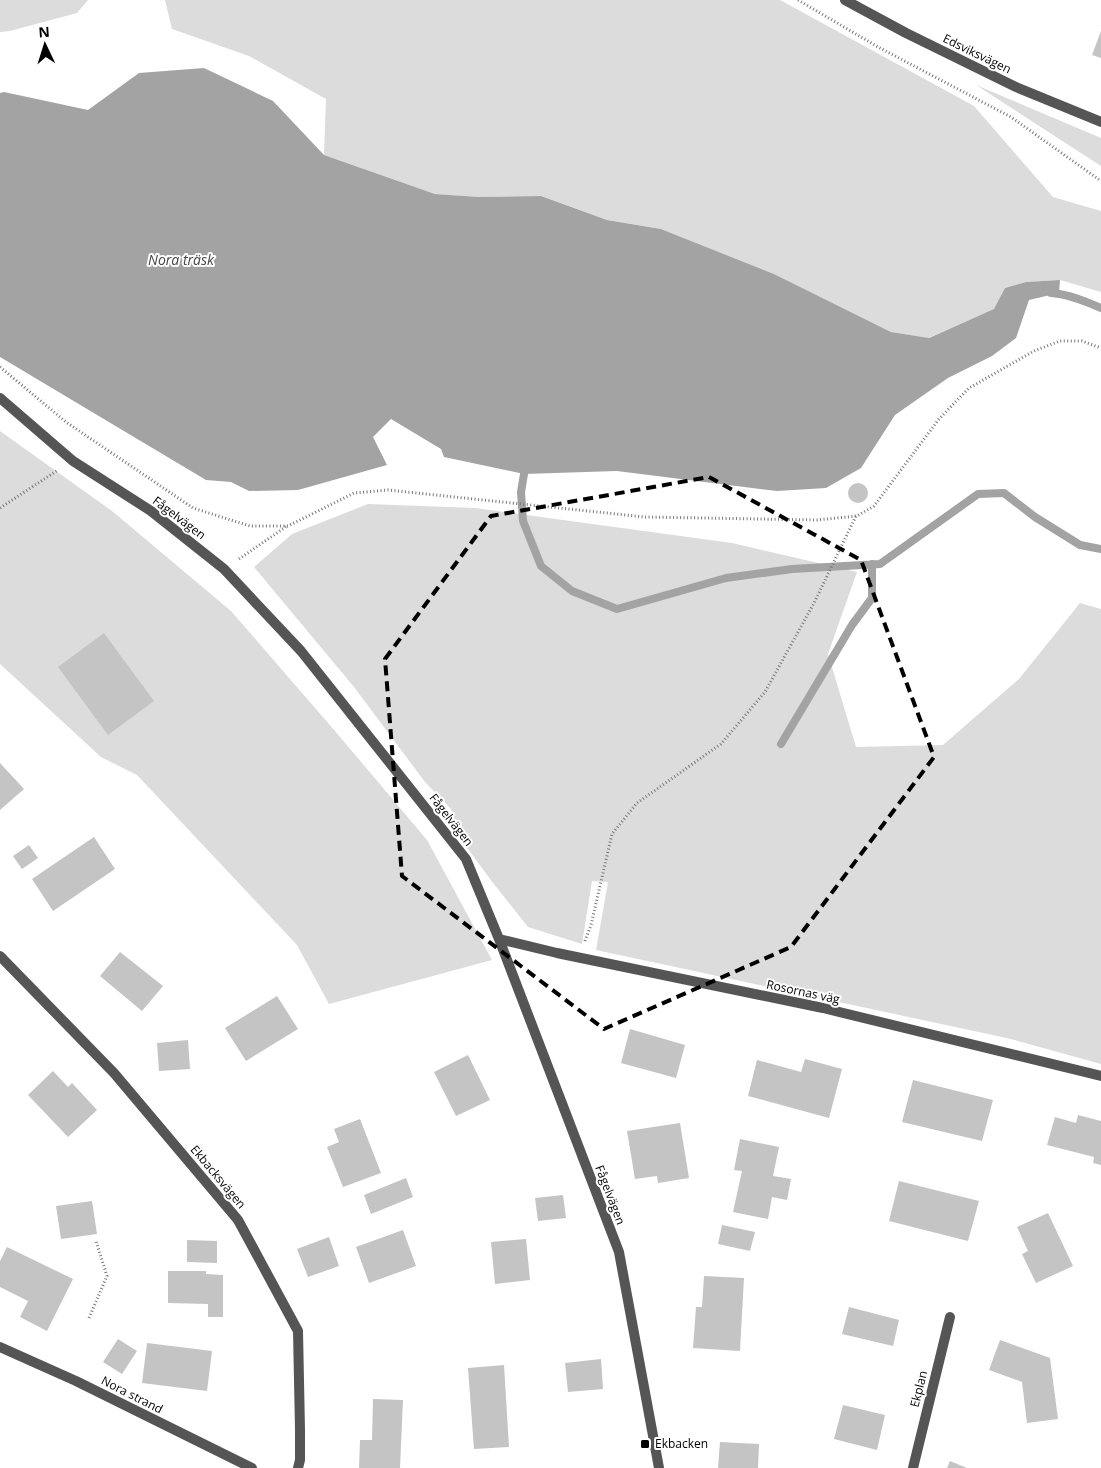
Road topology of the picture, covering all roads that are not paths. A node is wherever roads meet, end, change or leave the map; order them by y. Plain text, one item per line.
1 (845, 0) edge
2 (1101, 122) edge
3 (0, 398) edge
4 (499, 939) junction
5 (0, 956) edge
6 (1101, 1076) edge
7 (950, 1317) dead end
8 (0, 1347) edge
9 (252, 1468) edge
10 (298, 1468) edge
11 (659, 1468) edge
12 (913, 1468) edge

1 - 2 street, Edsviksvägen
3 - 4 street, Fågelvägen
4 - 6 street, Rosornas väg
4 - 11 street, Fågelvägen
5 - 10 street, Ekbacksvägen
7 - 12 street, Ekplan
8 - 9 street, Nora strand

